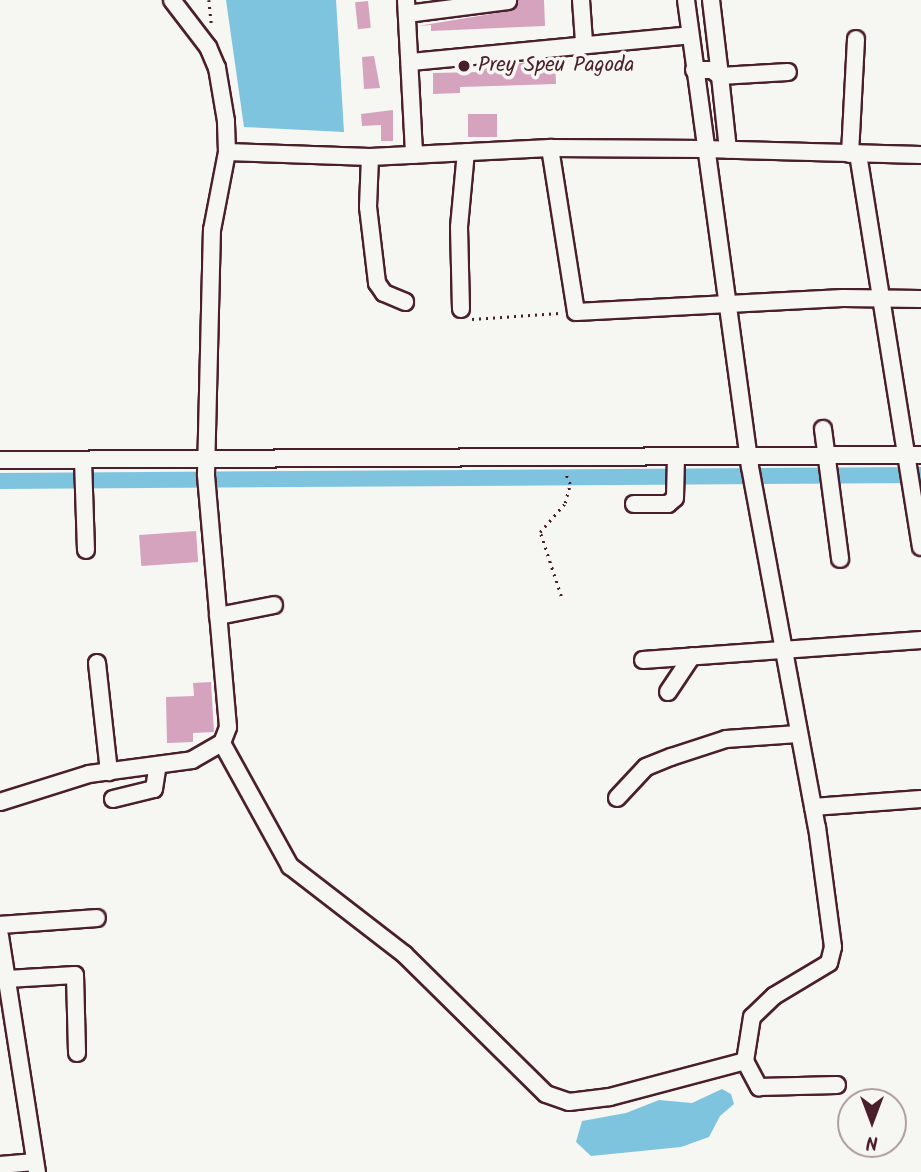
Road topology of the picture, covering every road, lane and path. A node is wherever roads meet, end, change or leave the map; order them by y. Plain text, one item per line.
1 (172, 0) edge
2 (582, 0) edge
3 (686, 0) edge
4 (710, 0) edge
5 (508, 1) edge
6 (407, 7) edge
7 (690, 35) junction
8 (856, 38) dead end
9 (584, 42) junction
10 (411, 62) junction
11 (694, 70) junction
12 (788, 72) dead end
13 (720, 76) junction
14 (550, 148) junction
15 (704, 149) junction
16 (728, 149) junction
17 (227, 152) junction
18 (466, 152) junction
19 (854, 154) junction
20 (414, 155) junction
21 (921, 155) edge
22 (370, 157) junction
23 (878, 298) junction
24 (921, 299) edge
25 (405, 302) dead end
26 (727, 304) junction
27 (461, 309) joint
28 (576, 312) junction
29 (823, 429) dead end
30 (921, 455) edge
31 (0, 460) edge
32 (676, 462) junction
33 (563, 466) dead end
34 (751, 468) junction
35 (826, 468) junction
36 (906, 469) junction
37 (83, 473) junction
38 (206, 473) junction
39 (634, 504) dead end
40 (921, 547) edge
41 (86, 550) dead end
42 (841, 559) dead end
43 (561, 596) dead end
44 (274, 605) dead end
45 (218, 616) junction
46 (921, 640) edge
47 (784, 647) junction
48 (692, 656) junction
49 (643, 660) dead end
50 (97, 663) dead end
51 (668, 692) dead end
52 (799, 734) junction
53 (222, 743) junction
54 (158, 765) junction
55 (108, 772) junction
56 (617, 798) dead end
57 (113, 799) dead end
58 (921, 799) edge
59 (0, 802) edge
60 (813, 807) junction
61 (97, 918) dead end
62 (0, 925) edge
63 (0, 936) edge
64 (8, 979) junction
65 (8, 1028) edge
66 (77, 1053) dead end
67 (745, 1061) junction
68 (837, 1085) dead end
69 (0, 1165) edge
70 (36, 1167) edge

1 - 17 street
2 - 9 street
3 - 7 street
4 - 13 street
5 - 6 street
6 - 10 street
7 - 9 street
7 - 11 street
8 - 19 street
9 - 10 street
10 - 20 street
11 - 13 street
11 - 15 street
12 - 13 street
13 - 16 street
14 - 15 street
14 - 18 street
14 - 28 street
15 - 16 street
15 - 26 street
16 - 19 street
17 - 22 street
17 - 38 street
18 - 20 street
18 - 27 street
19 - 21 street
19 - 23 street
20 - 22 street
22 - 25 street
23 - 24 street
23 - 26 street
23 - 36 street
26 - 28 street
26 - 34 street
27 - 28 path
29 - 35 street
30 - 36 street
31 - 37 street
32 - 34 street
32 - 38 street
32 - 39 street
33 - 43 path
34 - 35 street
34 - 47 street
35 - 36 street
35 - 42 street
36 - 40 street
37 - 38 street
37 - 41 street
38 - 45 street
44 - 45 street
45 - 53 street
46 - 47 street
47 - 48 street
47 - 52 street
48 - 49 street
48 - 51 street
50 - 55 street
52 - 56 street
52 - 60 street
53 - 54 street
53 - 67 street
54 - 55 street
54 - 57 street
55 - 59 street
58 - 60 street
60 - 67 street
61 - 62 street
63 - 64 street
64 - 65 street
64 - 66 street
65 - 70 street
67 - 68 street
69 - 70 street

